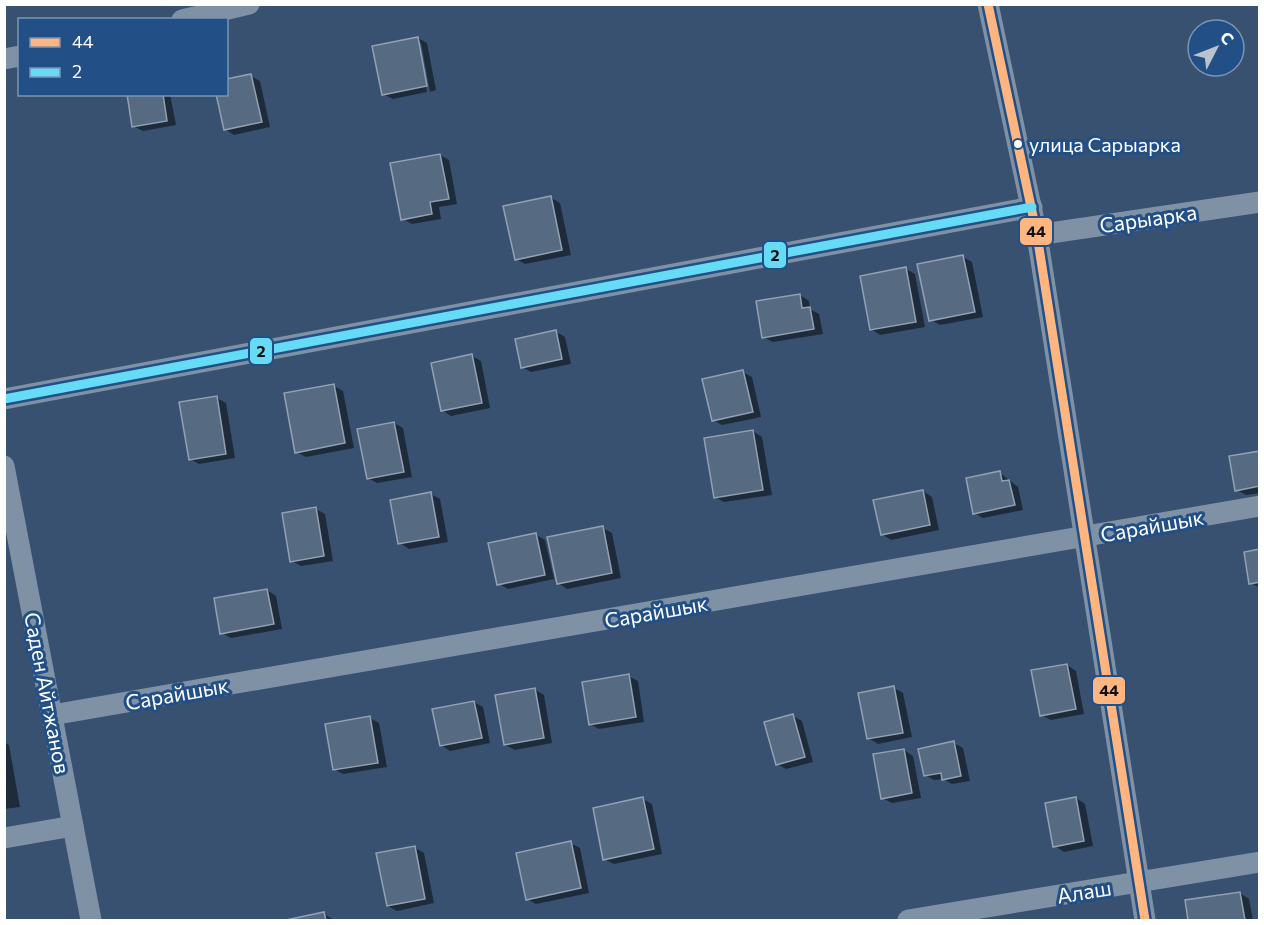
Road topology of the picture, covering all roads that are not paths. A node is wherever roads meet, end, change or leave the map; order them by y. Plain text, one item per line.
1 (249, 4) edge
2 (988, 4) edge
3 (190, 18) edge
4 (1260, 202) edge
5 (1032, 207) junction
6 (1037, 235) junction
7 (4, 399) edge
8 (4, 466) edge
9 (7, 492) edge
10 (1260, 507) edge
11 (1085, 537) junction
12 (52, 715) junction
13 (73, 826) junction
14 (4, 838) edge
15 (1260, 862) edge
16 (1140, 882) junction
17 (91, 921) edge
18 (908, 921) edge
19 (1145, 921) edge

1 - 3 street
2 - 5 street
4 - 6 street, Сарыарка
5 - 6 street
5 - 7 street
6 - 11 street
8 - 9 street, Саден Айтжанов
9 - 12 street, Саден Айтжанов
10 - 11 street, Сарайшык
11 - 12 street, Сарайшык
11 - 16 street
12 - 13 street, Саден Айтжанов
13 - 14 street
13 - 17 street, Саден Айтжанов
15 - 16 street, Алаш
16 - 18 street, Алаш
16 - 19 street

